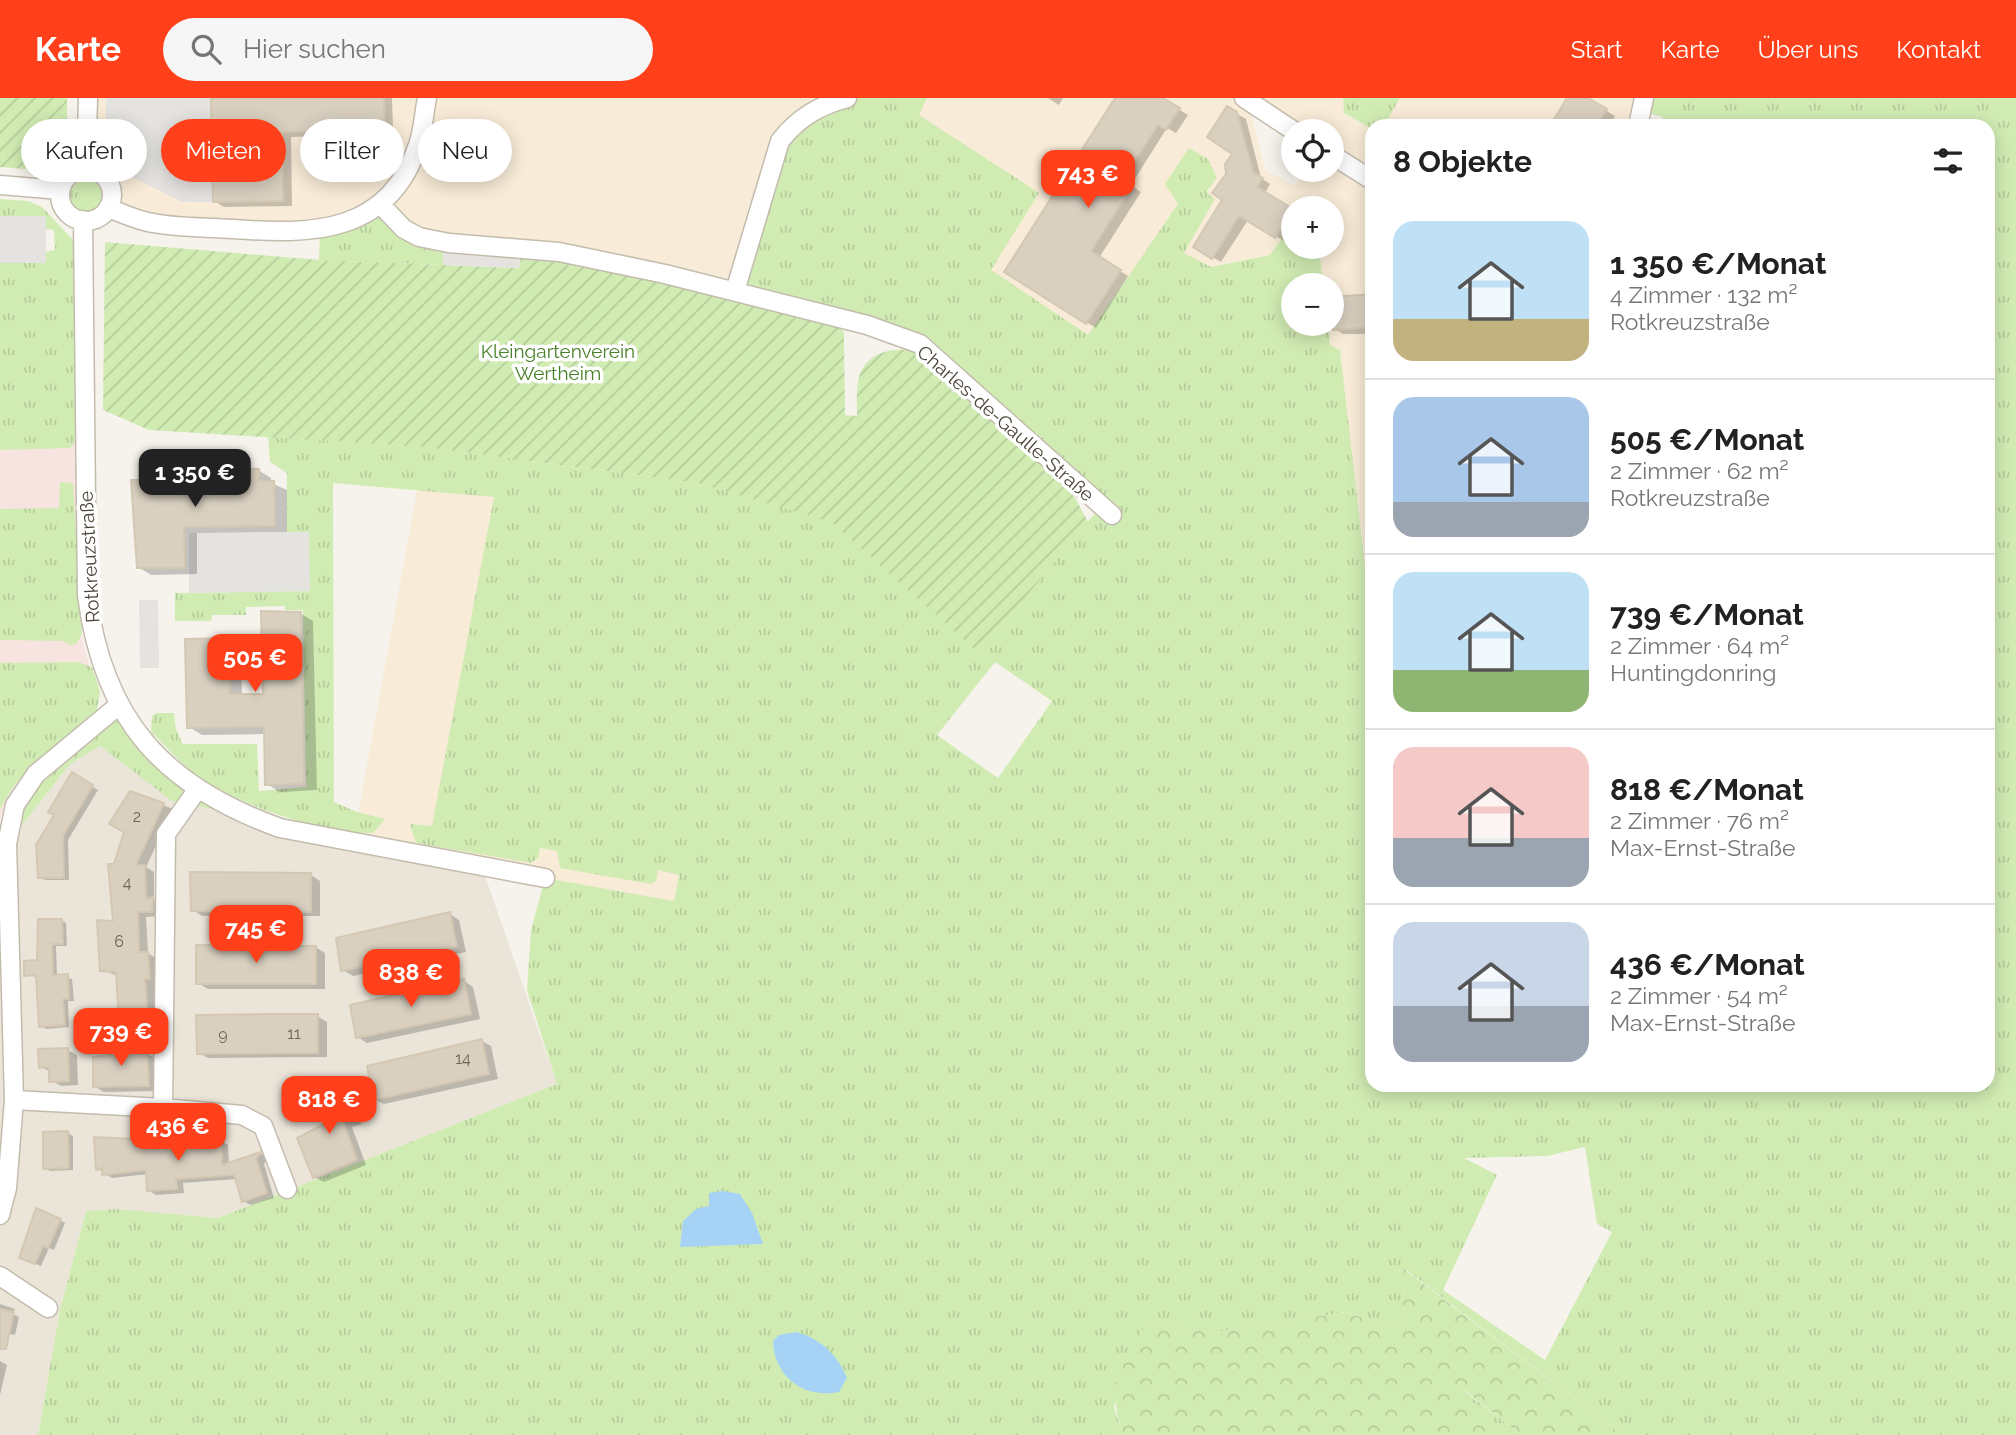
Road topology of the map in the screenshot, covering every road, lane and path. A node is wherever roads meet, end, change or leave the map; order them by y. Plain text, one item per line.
1 (88, 98) edge
2 (427, 98) edge
3 (847, 98) edge
4 (1244, 98) edge
5 (1644, 98) edge
6 (87, 119) edge
7 (1640, 119) edge
8 (1281, 122) edge
9 (1344, 162) edge
10 (1365, 176) edge
11 (64, 182) edge
12 (108, 182) edge
13 (0, 186) edge
14 (60, 190) junction
15 (380, 204) junction
16 (108, 208) junction
17 (83, 220) junction
18 (735, 291) junction
19 (1112, 515) dead end
20 (119, 705) junction
21 (197, 790) junction
22 (545, 878) dead end
23 (6, 992) edge
24 (14, 1100) junction
25 (163, 1108) junction
26 (287, 1189) dead end
27 (0, 1215) edge
28 (0, 1276) edge
29 (48, 1308) dead end

1 - 6 street
2 - 15 street
3 - 18 street
4 - 8 street
5 - 7 street
9 - 10 street
11 - 14 street
12 - 16 street
13 - 14 street
14 - 17 street
15 - 16 street
15 - 18 street, Charles-de-Gaulle-Straße
16 - 17 street
17 - 20 street, Rotkreuzstraße
18 - 19 street, Charles-de-Gaulle-Straße
20 - 21 street, Rotkreuzstraße
20 - 23 street
21 - 22 street, Rotkreuzstraße
21 - 25 street
23 - 24 street
24 - 25 street
24 - 27 street
25 - 26 street
28 - 29 street

